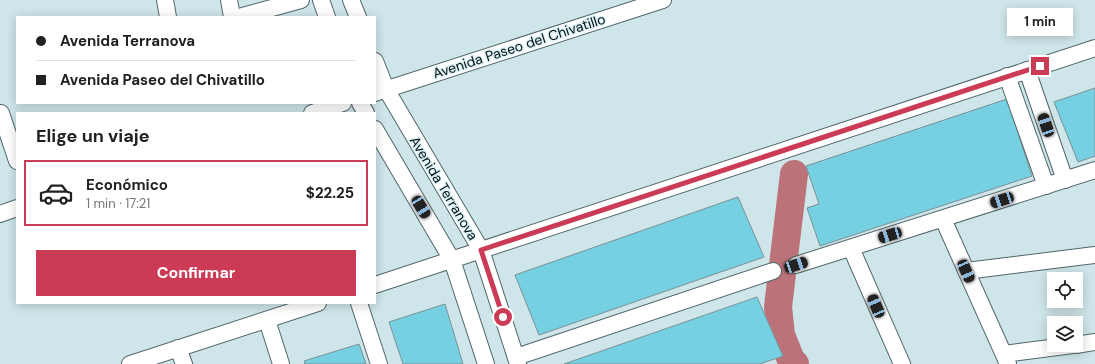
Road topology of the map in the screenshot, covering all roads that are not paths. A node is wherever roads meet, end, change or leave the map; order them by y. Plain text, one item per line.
1 (165, 0) edge
2 (229, 0) edge
3 (301, 0) edge
4 (321, 0) edge
5 (351, 0) edge
6 (663, 0) edge
7 (168, 16) edge
8 (232, 16) edge
9 (243, 16) edge
10 (327, 16) edge
11 (358, 16) edge
12 (1095, 48) edge
13 (376, 67) edge
14 (1027, 70) junction
15 (1007, 76) junction
16 (380, 91) edge
17 (340, 104) edge
18 (315, 112) edge
19 (1, 113) edge
20 (376, 131) edge
21 (16, 158) edge
22 (1095, 170) edge
23 (1065, 180) junction
24 (1046, 186) junction
25 (16, 208) edge
26 (0, 214) edge
27 (943, 219) junction
28 (851, 248) junction
29 (481, 250) junction
30 (1095, 255) edge
31 (452, 260) junction
32 (796, 265) dead end
33 (773, 271) dead end
34 (966, 271) junction
35 (376, 285) edge
36 (315, 304) edge
37 (359, 304) edge
38 (267, 320) junction
39 (1095, 342) edge
40 (1083, 344) edge
41 (178, 348) junction
42 (1047, 351) edge
43 (1006, 359) edge
44 (517, 361) edge
45 (130, 364) edge
46 (184, 364) edge
47 (281, 364) edge
48 (379, 364) edge
49 (486, 364) edge
50 (902, 364) edge

1 - 7 street
2 - 8 street
3 - 9 street
4 - 10 street
5 - 11 street
6 - 16 street, Avenida Paseo del Chivatillo
12 - 14 street
13 - 16 street, Avenida Terranova
14 - 15 street
14 - 23 street
15 - 24 street
15 - 29 street
16 - 29 street, Avenida Terranova
17 - 18 street
19 - 21 street
20 - 31 street, Avenida Terranova
22 - 23 street
23 - 24 street
24 - 27 street
25 - 26 street
27 - 28 street
27 - 34 street
28 - 32 street
28 - 50 street
29 - 31 street
29 - 44 street, Avenida Terranova
30 - 34 street
31 - 35 street
31 - 49 street, Avenida Terranova
33 - 44 street
34 - 43 street
36 - 38 street
37 - 48 street
38 - 41 street
38 - 47 street
39 - 40 street
41 - 45 street
41 - 46 street
42 - 43 street

